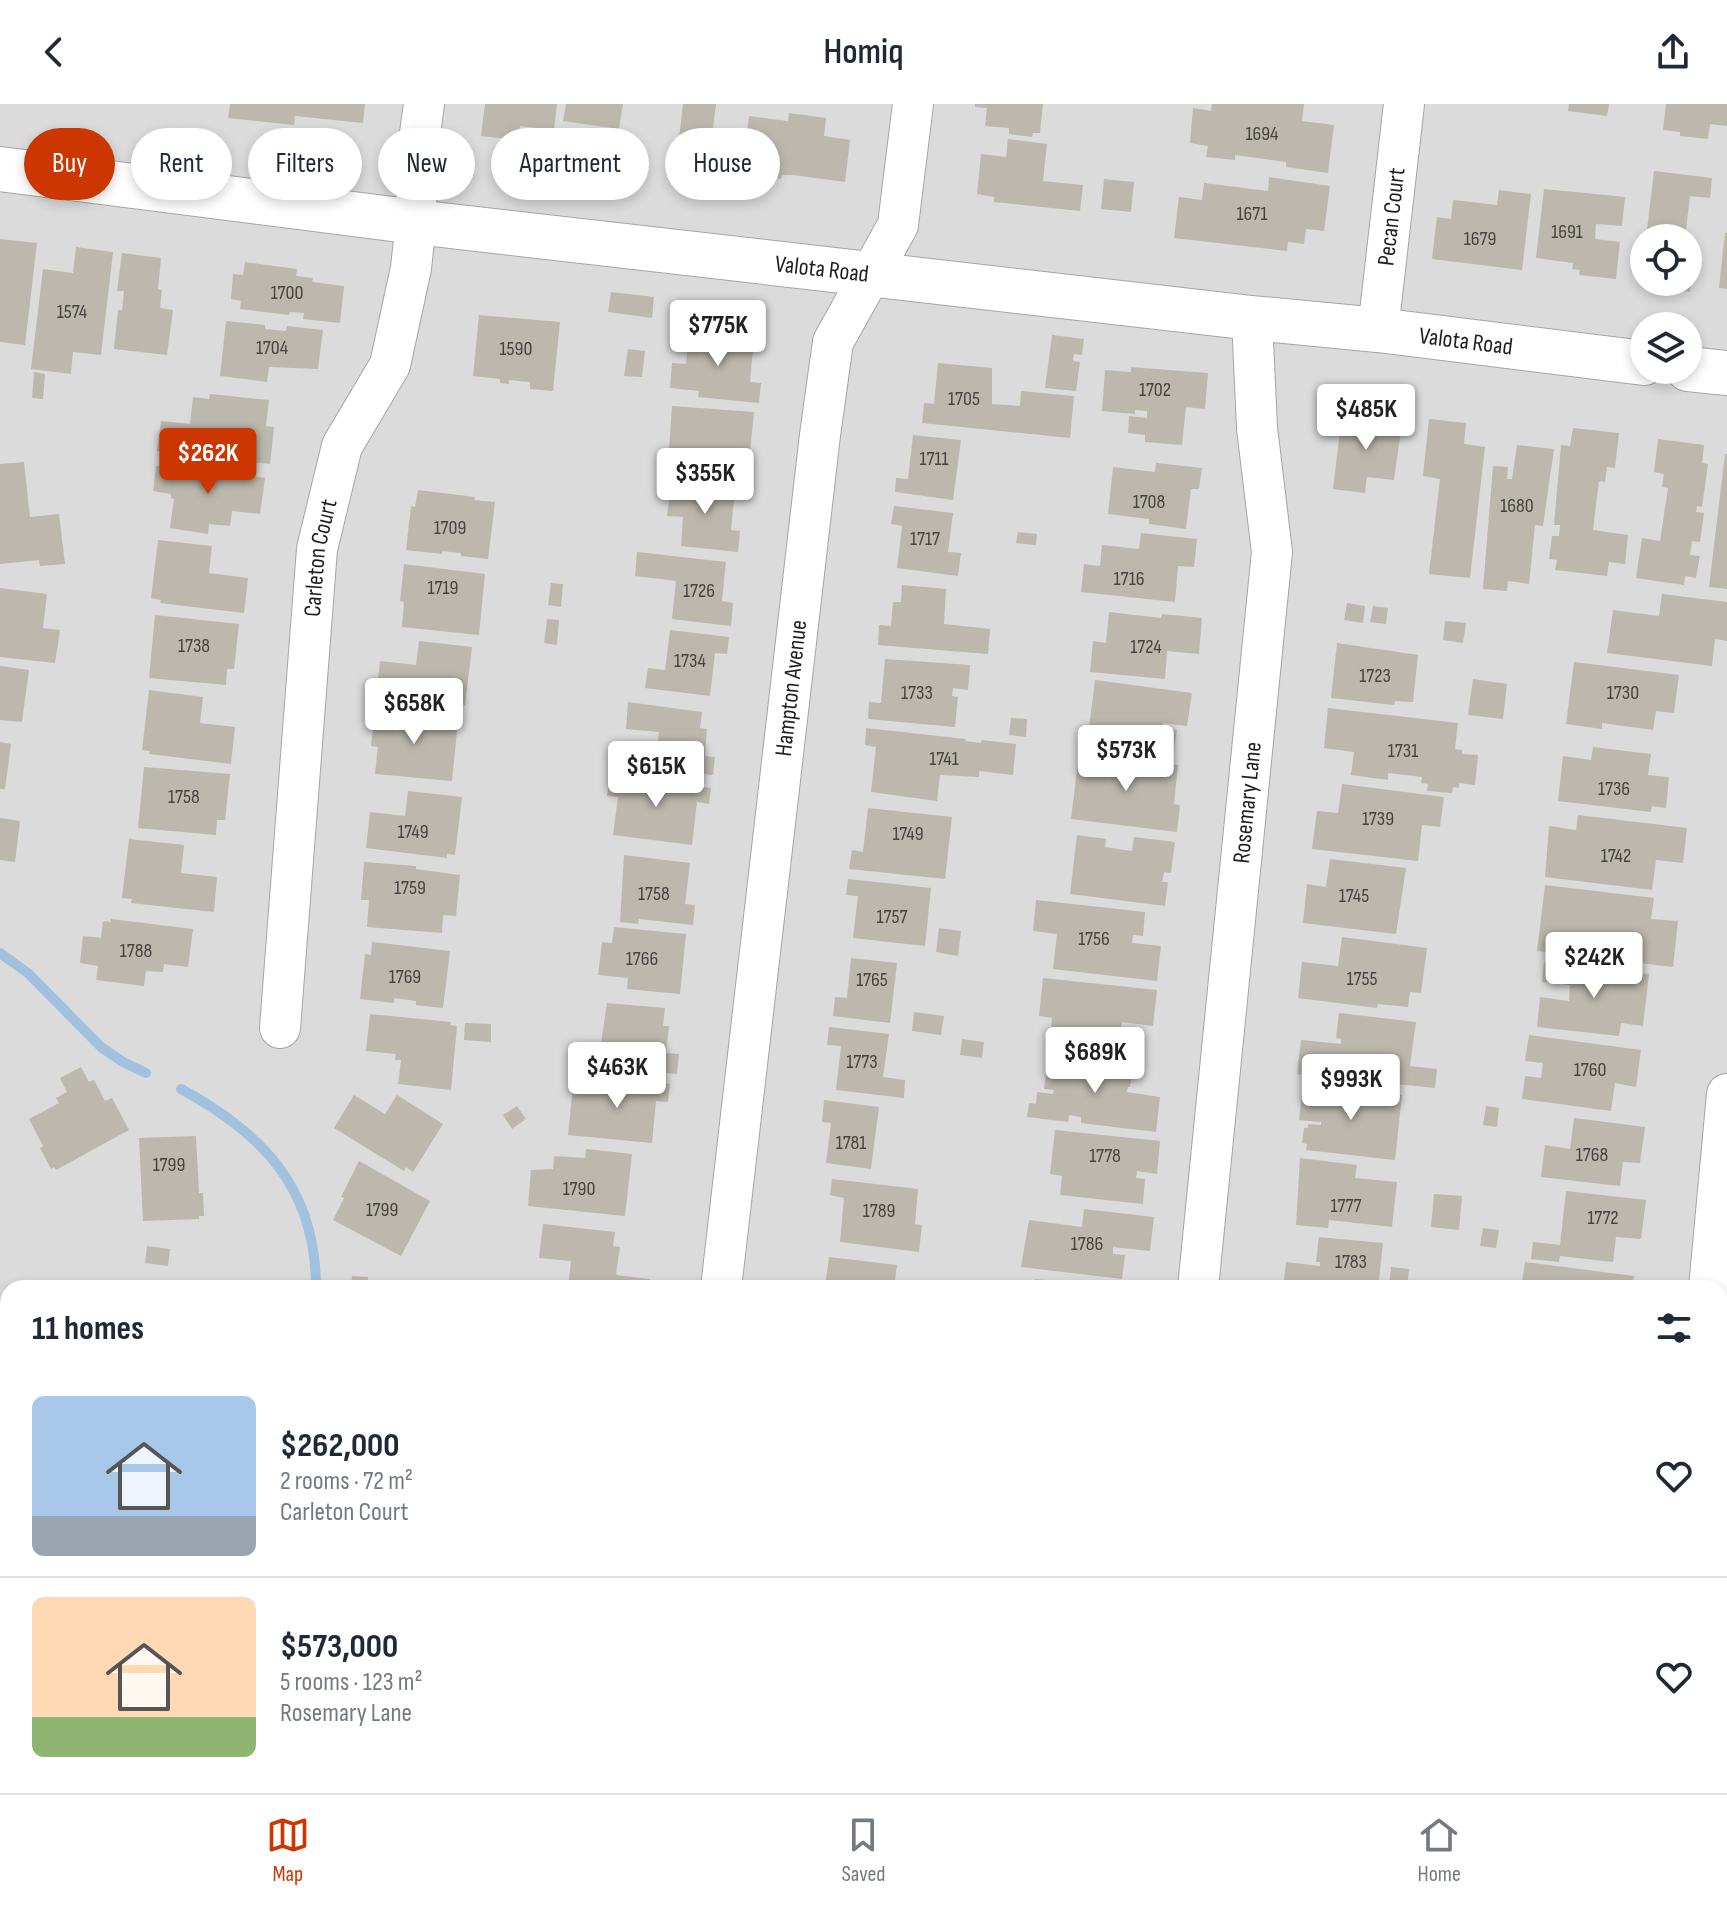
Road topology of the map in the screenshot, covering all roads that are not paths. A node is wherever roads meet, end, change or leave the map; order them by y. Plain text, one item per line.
1 (424, 104) edge
2 (913, 104) edge
3 (1404, 104) edge
4 (0, 169) edge
5 (416, 222) junction
6 (872, 275) junction
7 (1252, 318) junction
8 (1378, 330) junction
9 (1630, 361) edge
10 (1702, 370) edge
11 (1727, 373) edge
12 (280, 1028) dead end
13 (1727, 1094) edge
14 (722, 1280) edge
15 (1199, 1280) edge
16 (1710, 1280) edge

1 - 5 street, Carleton Court
2 - 6 street, Hampton Avenue
3 - 8 street, Pecan Court
4 - 5 street, Valota Road
5 - 6 street, Valota Road
5 - 12 street, Carleton Court
6 - 7 street, Valota Road
6 - 14 street, Hampton Avenue
7 - 8 street, Valota Road
7 - 15 street, Rosemary Lane
8 - 9 street, Valota Road
10 - 11 street
13 - 16 street

